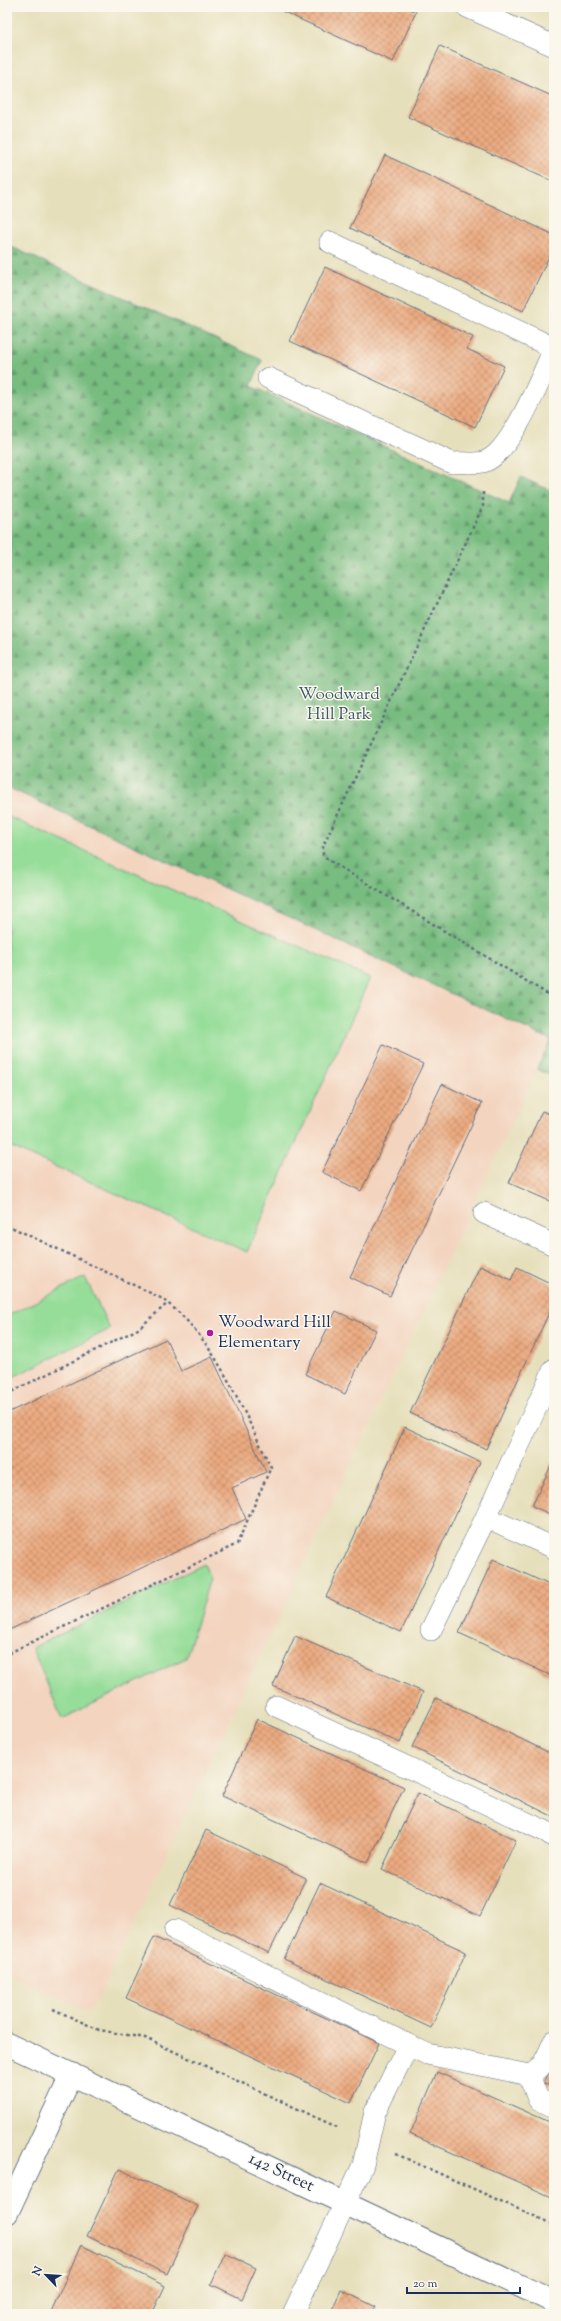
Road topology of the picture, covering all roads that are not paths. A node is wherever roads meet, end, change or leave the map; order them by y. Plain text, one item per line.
1 (467, 7) edge
2 (554, 46) edge
3 (330, 242) dead end
4 (554, 348) edge
5 (268, 378) dead end
6 (484, 1213) dead end
7 (554, 1245) edge
8 (554, 1368) edge
9 (486, 1517) junction
10 (554, 1548) edge
11 (432, 1630) dead end
12 (276, 1706) dead end
13 (554, 1837) edge
14 (175, 1930) dead end
15 (554, 2041) edge
16 (7, 2044) edge
17 (408, 2046) junction
18 (72, 2074) junction
19 (529, 2075) junction
20 (554, 2107) edge
21 (345, 2203) junction
22 (7, 2213) edge
23 (554, 2302) edge
24 (293, 2314) edge

1 - 2 lane
3 - 4 lane
4 - 5 lane
6 - 7 lane
8 - 9 lane
9 - 10 lane
9 - 11 lane
12 - 13 lane
14 - 17 lane
15 - 19 lane
16 - 18 street, 142 Street
17 - 19 lane
17 - 21 lane
18 - 21 street, 142 Street
18 - 22 street
19 - 20 lane
21 - 23 street, 142 Street
21 - 24 lane

